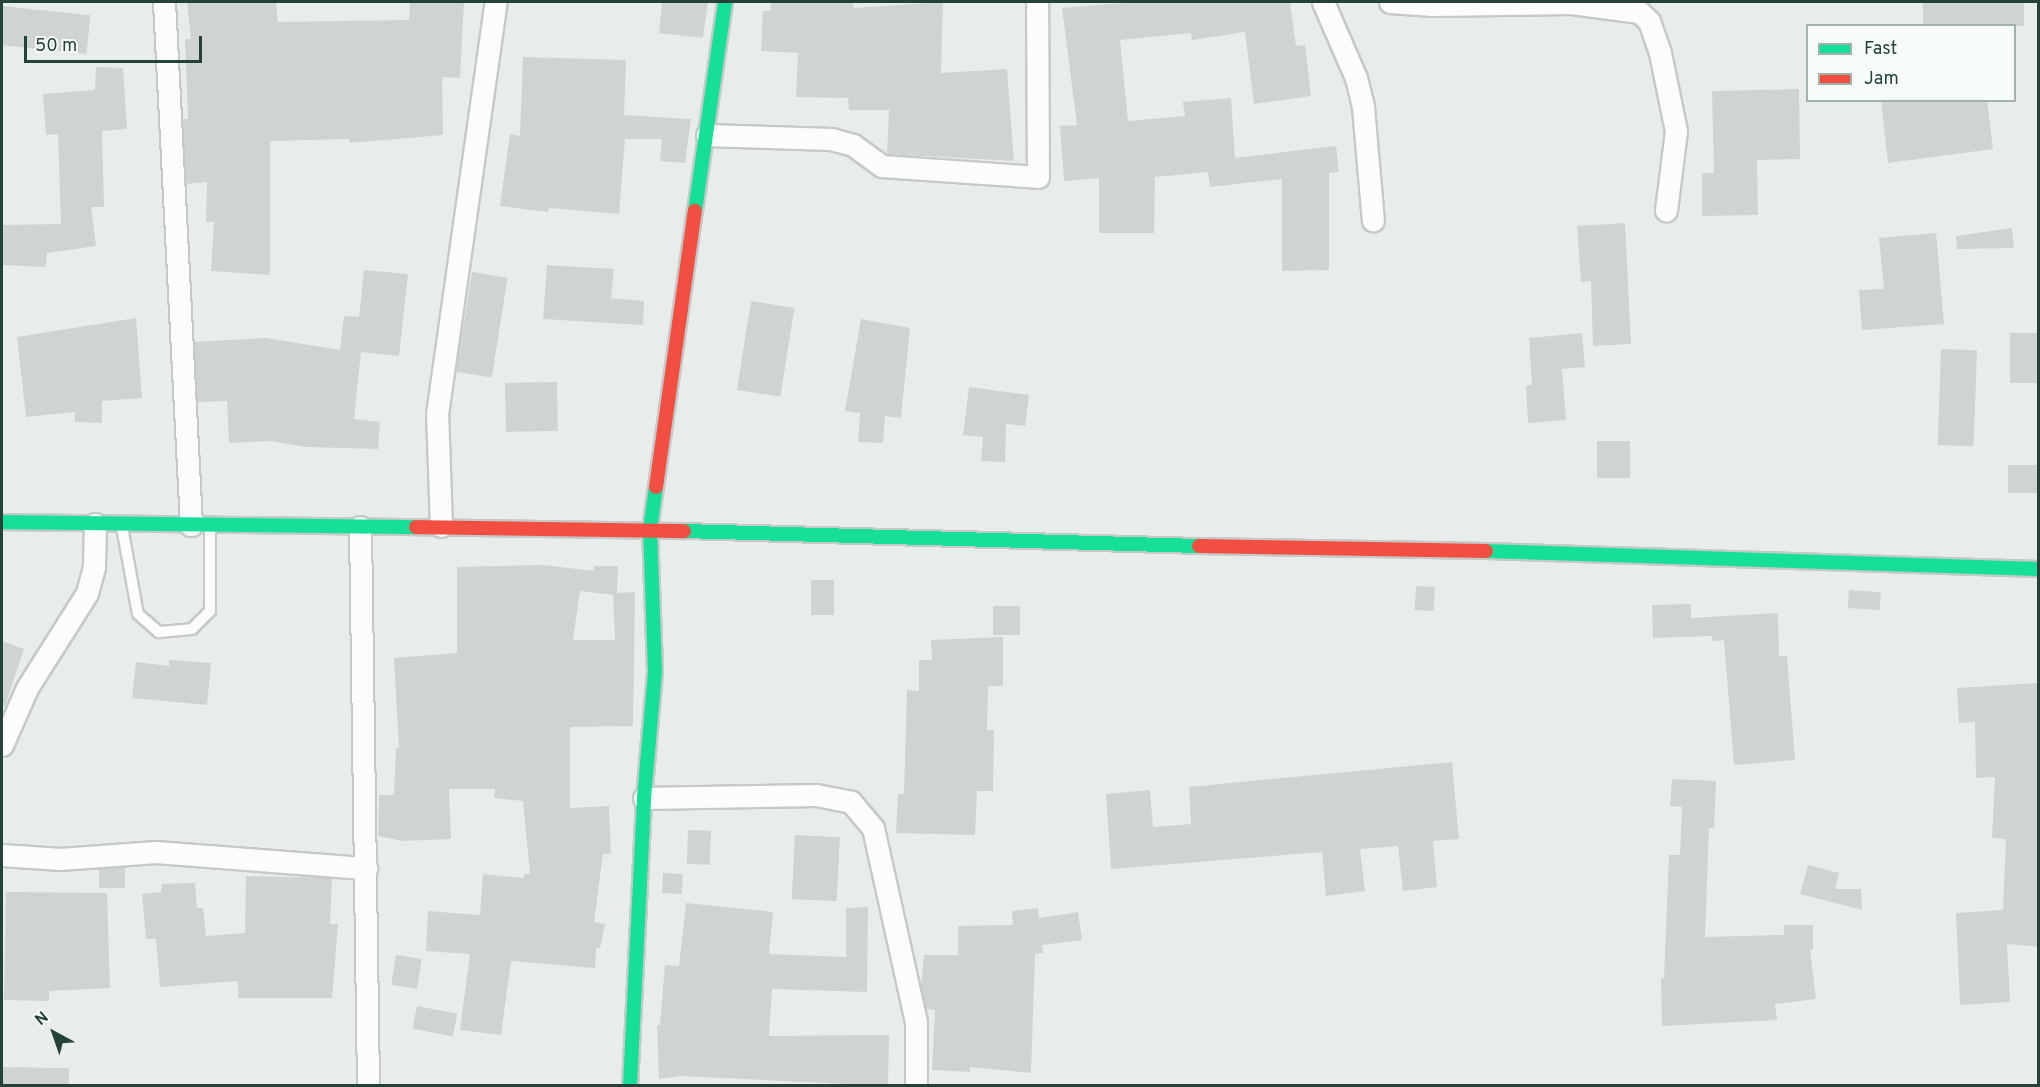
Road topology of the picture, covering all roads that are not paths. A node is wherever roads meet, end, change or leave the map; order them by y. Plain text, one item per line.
1 (164, 2) edge
2 (496, 2) edge
3 (725, 2) edge
4 (1037, 2) edge
5 (1323, 2) edge
6 (1390, 2) edge
7 (1543, 2) edge
8 (706, 135) junction
9 (1666, 210) dead end
10 (1373, 221) dead end
11 (2, 522) edge
12 (95, 524) junction
13 (122, 524) junction
14 (200, 525) junction
15 (441, 526) junction
16 (360, 527) junction
17 (650, 530) junction
18 (2038, 569) edge
19 (2, 745) edge
20 (644, 798) junction
21 (2, 855) edge
22 (366, 868) junction
23 (368, 1086) edge
24 (630, 1086) edge
25 (916, 1086) edge

1 - 14 street
2 - 15 street
3 - 8 main road
4 - 8 street
5 - 10 street
6 - 7 street
7 - 9 street
8 - 17 main road
11 - 12 main road
12 - 13 main road
12 - 19 street
13 - 14 main road
13 - 14 lane
14 - 16 main road
15 - 16 main road
15 - 17 main road
16 - 22 street
17 - 18 main road
17 - 20 main road
20 - 24 main road
20 - 25 street
21 - 22 street
22 - 23 street

